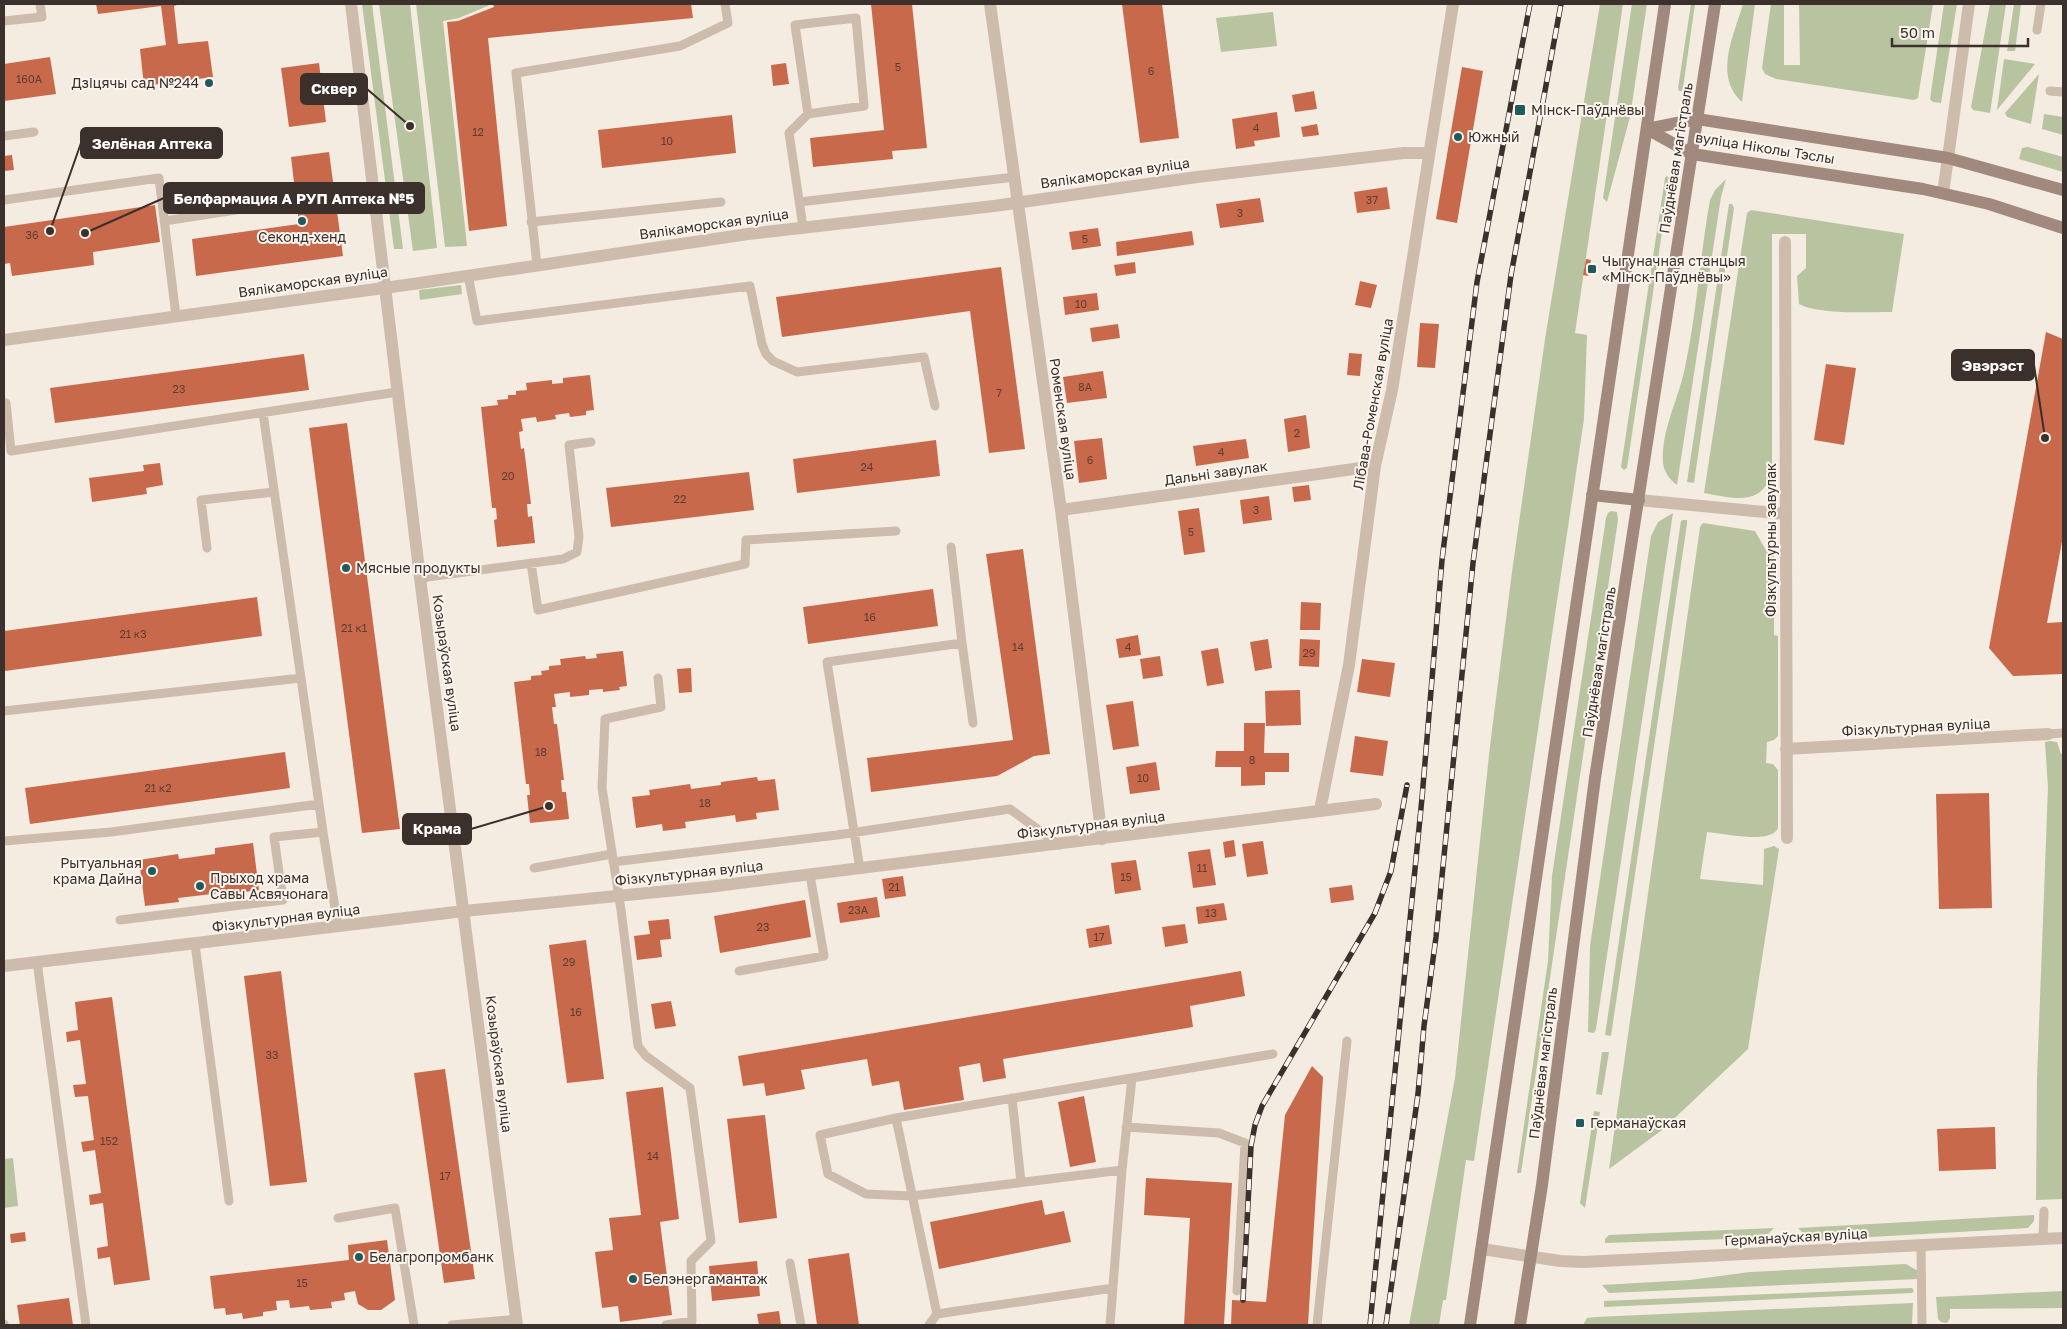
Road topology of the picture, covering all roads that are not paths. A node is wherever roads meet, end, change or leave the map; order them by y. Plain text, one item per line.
1 (40, 4) edge
2 (351, 4) edge
3 (725, 4) edge
4 (990, 4) edge
5 (1453, 4) edge
6 (1665, 4) edge
7 (1715, 4) edge
8 (1969, 4) edge
9 (2041, 4) edge
10 (4, 21) edge
11 (2037, 30) dead end
12 (2050, 91) dead end
13 (2063, 92) edge
14 (808, 114) junction
15 (1697, 119) junction
16 (1647, 129) junction
17 (34, 132) dead end
18 (4, 136) edge
19 (1429, 153) junction
20 (1692, 154) junction
21 (1948, 158) junction
22 (1015, 177) junction
23 (2063, 190) edge
24 (1943, 193) junction
25 (4, 200) edge
26 (721, 202) dead end
27 (799, 202) junction
28 (1018, 202) junction
29 (263, 206) dead end
30 (164, 221) junction
31 (532, 222) junction
32 (803, 227) junction
33 (2063, 228) edge
34 (1784, 242) dead end
35 (537, 265) junction
36 (468, 275) junction
37 (386, 287) junction
38 (176, 316) junction
39 (4, 340) edge
40 (397, 392) junction
41 (6, 403) dead end
42 (934, 406) dead end
43 (263, 413) junction
44 (591, 442) dead end
45 (1375, 466) junction
46 (274, 492) junction
47 (1592, 495) junction
48 (1639, 500) junction
49 (1061, 510) junction
50 (1785, 514) junction
51 (896, 531) dead end
52 (951, 547) dead end
53 (207, 548) dead end
54 (531, 563) junction
55 (420, 578) junction
56 (962, 643) junction
57 (301, 678) junction
58 (658, 678) dead end
59 (4, 711) edge
60 (973, 723) dead end
61 (2063, 733) edge
62 (2048, 734) joint
63 (1786, 749) junction
64 (319, 804) junction
65 (1376, 804) dead end
66 (1320, 810) junction
67 (854, 831) junction
68 (323, 832) junction
69 (1786, 838) dead end
70 (1102, 839) junction
71 (4, 841) edge
72 (1059, 845) junction
73 (613, 858) junction
74 (534, 868) dead end
75 (860, 869) junction
76 (810, 875) junction
77 (619, 896) junction
78 (464, 911) junction
79 (120, 920) dead end
80 (338, 926) junction
81 (195, 944) junction
82 (37, 962) junction
83 (4, 966) edge
84 (739, 971) dead end
85 (1347, 1041) dead end
86 (1273, 1054) dead end
87 (1132, 1078) junction
88 (1012, 1098) junction
89 (896, 1118) junction
90 (1126, 1128) junction
91 (1122, 1170) junction
92 (1021, 1182) junction
93 (912, 1196) junction
94 (229, 1201) dead end
95 (2044, 1211) dead end
96 (338, 1218) dead end
97 (2063, 1238) edge
98 (2043, 1239) junction
99 (1921, 1246) junction
100 (1482, 1249) junction
101 (1532, 1256) junction
102 (790, 1263) dead end
103 (1113, 1288) junction
104 (1237, 1291) dead end
105 (937, 1314) junction
106 (517, 1322) edge
107 (86, 1325) edge
108 (414, 1325) edge
109 (452, 1325) edge
110 (666, 1325) edge
111 (801, 1325) edge
112 (929, 1325) edge
113 (1110, 1325) edge
114 (1317, 1325) edge
115 (1470, 1325) edge
116 (1520, 1325) edge
117 (1922, 1325) edge

1 - 10 lane
2 - 37 street, Козыраўская вуліца
3 - 31 lane
4 - 22 street, Роменская вуліца
5 - 19 street, Лібава-Роменская вуліца
6 - 16 main road
7 - 15 main road, Паўднёвая магістраль
8 - 21 street
9 - 11 lane
12 - 13 lane
14 - 14 lane
14 - 27 lane
15 - 16 main road, вуліца Ніколы Тэслы
15 - 20 main road, Паўднёвая магістраль
15 - 21 main road, вуліца Ніколы Тэслы
16 - 20 main road, вуліца Ніколы Тэслы
16 - 47 main road
17 - 18 lane
19 - 28 street, Вялікаморская вуліца
19 - 45 street, Лібава-Роменская вуліца
20 - 24 main road, вуліца Ніколы Тэслы
20 - 48 main road, Паўднёвая магістраль
21 - 23 main road, вуліца Ніколы Тэслы
21 - 24 street
22 - 27 lane
22 - 28 street, Роменская вуліца
24 - 33 main road, вуліца Ніколы Тэслы
25 - 30 lane
26 - 31 lane
27 - 32 lane
28 - 32 street, Вялікаморская вуліца
28 - 49 street, Роменская вуліца
29 - 30 lane
30 - 38 lane
31 - 35 lane
32 - 35 street, Вялікаморская вуліца
34 - 50 street, Фізкультурны завулак
35 - 36 street, Вялікаморская вуліца
36 - 37 street, Вялікаморская вуліца
36 - 42 lane
37 - 38 street, Вялікаморская вуліца
37 - 40 street, Козыраўская вуліца
38 - 39 street, Вялікаморская вуліца
40 - 43 lane
40 - 55 street, Козыраўская вуліца
41 - 43 lane
43 - 46 lane
44 - 54 lane
45 - 49 street, Дальні завулак
45 - 66 street, Лібава-Роменская вуліца
46 - 53 lane
46 - 57 lane
47 - 48 main road
47 - 100 main road
48 - 50 street
48 - 101 main road, Паўднёвая магістраль
49 - 70 street, Роменская вуліца
50 - 63 street, Фізкультурны завулак
51 - 54 lane
52 - 56 lane
54 - 55 lane
55 - 78 street, Козыраўская вуліца
56 - 60 lane
56 - 67 lane
57 - 59 lane
57 - 64 lane
58 - 73 lane
61 - 62 lane
62 - 63 street, Фізкультурная вуліца
63 - 69 street, Фізкультурны завулак
64 - 68 lane
64 - 71 lane
65 - 66 street, Фізкультурная вуліца
66 - 70 street, Фізкультурная вуліца
67 - 72 lane
67 - 73 lane
67 - 75 lane
68 - 79 lane
68 - 80 lane
70 - 72 street, Фізкультурная вуліца
72 - 75 street, Фізкультурная вуліца
73 - 74 lane
73 - 77 lane
75 - 76 street, Фізкультурная вуліца
76 - 77 street, Фізкультурная вуліца
76 - 84 lane
77 - 78 street, Фізкультурная вуліца
77 - 110 lane
78 - 80 street, Фізкультурная вуліца
78 - 106 street, Козыраўская вуліца
80 - 81 street, Фізкультурная вуліца
81 - 82 street, Фізкультурная вуліца
81 - 94 lane
82 - 83 street, Фізкультурная вуліца
82 - 107 lane
85 - 114 lane
86 - 87 lane
87 - 88 lane
87 - 90 lane
88 - 89 lane
88 - 92 lane
89 - 93 lane
89 - 93 lane
90 - 91 lane
90 - 104 lane
91 - 92 lane
91 - 103 lane
92 - 93 lane
93 - 105 lane
95 - 98 lane
96 - 108 lane
97 - 98 street, Германаўская вуліца
98 - 99 street, Германаўская вуліца
99 - 101 street, Германаўская вуліца
99 - 117 lane
100 - 101 street, Германаўская вуліца
100 - 115 main road
101 - 116 main road, Паўднёвая магістраль
102 - 111 lane
103 - 105 lane
103 - 113 lane
105 - 112 lane
106 - 109 lane

